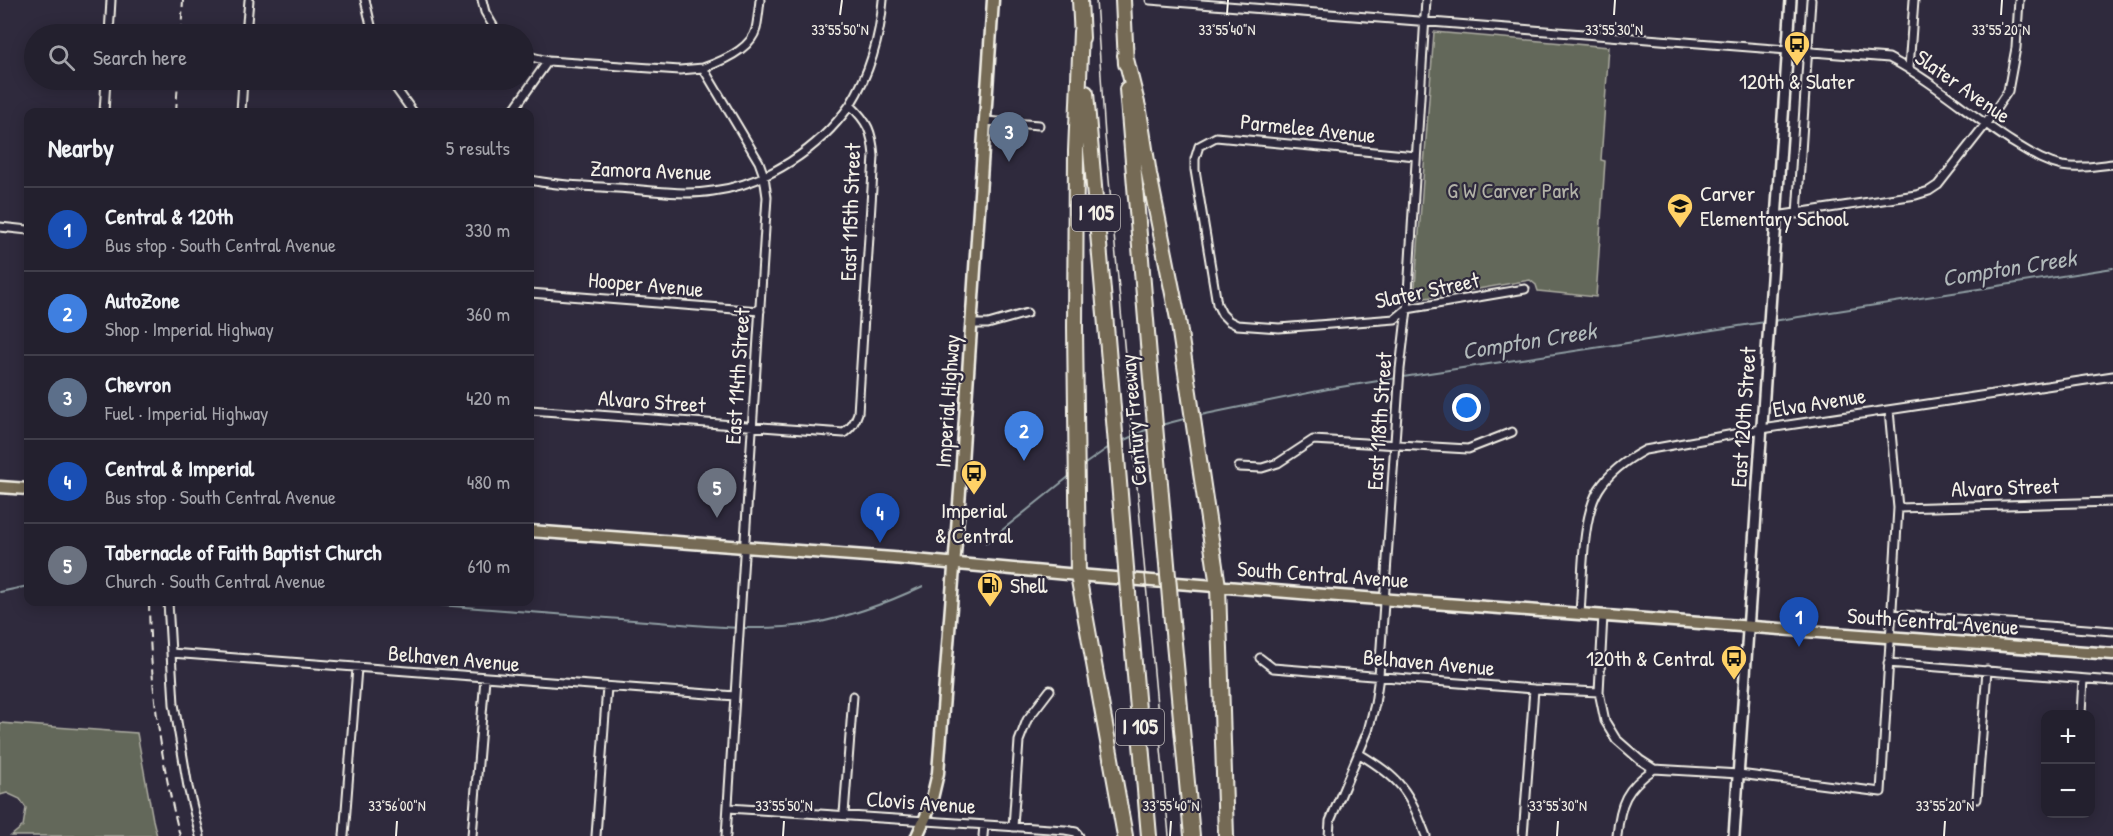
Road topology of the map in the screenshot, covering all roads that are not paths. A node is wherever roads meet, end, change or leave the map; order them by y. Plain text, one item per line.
1 (111, 0) edge
2 (249, 0) edge
3 (365, 0) edge
4 (482, 0) edge
5 (760, 0) edge
6 (883, 0) edge
7 (993, 0) edge
8 (1080, 0) edge
9 (1123, 0) edge
10 (1150, 0) edge
11 (1426, 0) edge
12 (1791, 0) edge
13 (1810, 0) edge
14 (1914, 0) edge
15 (2019, 0) edge
16 (1425, 22) junction
17 (110, 24) edge
18 (247, 24) edge
19 (371, 24) edge
20 (492, 24) edge
21 (1081, 31) junction
22 (1788, 50) junction
23 (1807, 51) junction
24 (1125, 55) junction
25 (534, 58) edge
26 (548, 61) junction
27 (703, 68) junction
28 (1908, 68) junction
29 (534, 81) edge
30 (105, 90) edge
31 (242, 90) edge
32 (397, 90) edge
33 (528, 90) edge
34 (850, 105) junction
35 (104, 108) edge
36 (241, 108) edge
37 (410, 108) edge
38 (515, 108) edge
39 (985, 121) junction
40 (1039, 125) dead end
41 (1985, 125) junction
42 (1416, 156) junction
43 (2113, 164) edge
44 (764, 176) junction
45 (534, 181) edge
46 (1797, 214) junction
47 (1776, 216) junction
48 (0, 227) edge
49 (24, 230) edge
50 (1525, 289) dead end
51 (534, 293) edge
52 (1407, 309) junction
53 (760, 311) junction
54 (1027, 313) dead end
55 (1229, 321) joint
56 (971, 324) junction
57 (2113, 376) edge
58 (534, 410) edge
59 (1889, 410) junction
60 (752, 426) junction
61 (1762, 429) junction
62 (1512, 432) dead end
63 (844, 433) joint
64 (1395, 444) junction
65 (1239, 467) dead end
66 (0, 487) edge
67 (24, 489) edge
68 (2113, 502) edge
69 (1898, 508) junction
70 (534, 531) edge
71 (744, 548) junction
72 (954, 563) junction
73 (1078, 575) junction
74 (1218, 586) junction
75 (1384, 599) junction
76 (168, 606) edge
77 (1580, 613) junction
78 (1891, 614) junction
79 (1603, 615) junction
80 (1749, 625) junction
81 (2113, 631) edge
82 (1889, 637) junction
83 (171, 652) junction
84 (2113, 654) edge
85 (1260, 658) dead end
86 (1888, 663) junction
87 (357, 668) junction
88 (1987, 670) junction
89 (1379, 676) junction
90 (485, 678) junction
91 (2083, 679) junction
92 (2113, 681) edge
93 (608, 687) junction
94 (1534, 689) junction
95 (1050, 690) dead end
96 (1599, 692) junction
97 (735, 696) junction
98 (854, 696) dead end
99 (2081, 710) edge
100 (1358, 753) junction
101 (1654, 769) junction
102 (1739, 774) junction
103 (1977, 799) dead end
104 (728, 808) junction
105 (844, 814) junction
106 (926, 820) junction
107 (984, 825) junction
108 (1013, 827) junction
109 (1078, 834) edge
110 (200, 836) edge
111 (344, 836) edge
112 (472, 836) edge
113 (596, 836) edge
114 (726, 836) edge
115 (917, 836) edge
116 (983, 836) edge
117 (1125, 836) edge
118 (1149, 836) edge
119 (1192, 836) edge
120 (1226, 836) edge
121 (1329, 836) edge
122 (1426, 836) edge
123 (1523, 836) edge
124 (1617, 836) edge
125 (1734, 836) edge

1 - 17 street
2 - 18 street
3 - 19 street
4 - 20 street
5 - 27 street
6 - 34 street
7 - 39 main road, Imperial Highway
8 - 21 highway, Century Freeway / I 105
9 - 24 highway, Century Freeway / I 105
10 - 16 street, Slater Avenue
11 - 16 street, East 118th Street
12 - 22 street, East 120th Street
13 - 23 street
14 - 28 street
15 - 41 street
16 - 22 street, Slater Avenue
16 - 42 street, East 118th Street
21 - 73 highway
21 - 118 highway, Century Freeway / I 105, bridge
22 - 23 street, Slater Avenue
22 - 47 street, East 120th Street
23 - 28 street, Slater Avenue
23 - 46 street
24 - 74 highway
24 - 119 highway, Century Freeway / I 105, bridge
25 - 26 street
26 - 27 street
26 - 29 street
27 - 44 street, East 114th Street
28 - 41 street, Slater Avenue
30 - 35 street
31 - 36 street
32 - 37 street
33 - 38 street
34 - 44 street, Zamora Avenue
34 - 63 street, East 115th Street
39 - 40 street
39 - 56 main road, Imperial Highway
41 - 43 street, Slater Avenue
41 - 46 street
42 - 52 street, East 118th Street
42 - 55 street, Parmelee Avenue
44 - 45 street, Zamora Avenue
44 - 53 street, East 114th Street
46 - 47 street
47 - 61 street, East 120th Street
48 - 49 street
50 - 52 street, Slater Street
51 - 53 street, Hooper Avenue
52 - 55 street, Slater Street
52 - 64 street, East 118th Street
53 - 60 street, East 114th Street
54 - 56 street
56 - 72 main road, Imperial Highway
57 - 59 street, Elva Avenue
58 - 60 street, Alvaro Street
59 - 61 street, Elva Avenue
59 - 69 street
60 - 63 street, Alvaro Street
60 - 71 street, East 114th Street
61 - 77 street, Elva Avenue
61 - 80 street, East 120th Street
62 - 64 street
64 - 65 street
64 - 75 street, East 118th Street
66 - 67 main road
68 - 69 street, Alvaro Street
69 - 78 street
70 - 71 main road, South Central Avenue
71 - 72 main road, South Central Avenue
71 - 97 street, East 114th Street
72 - 73 main road, South Central Avenue
72 - 106 main road, Imperial Highway
73 - 74 main road, South Central Avenue
73 - 117 highway
74 - 75 main road, South Central Avenue
74 - 120 highway
75 - 77 main road, South Central Avenue
75 - 89 street, East 118th Street
76 - 83 street
77 - 79 main road, South Central Avenue
78 - 81 street, South Central Avenue
78 - 82 street
79 - 80 main road, South Central Avenue
79 - 96 street
80 - 82 main road, South Central Avenue
80 - 102 street, East 120th Street
82 - 84 main road, South Central Avenue
82 - 86 street
83 - 87 street, Belhaven Avenue
83 - 110 street
85 - 89 street, Belhaven Avenue
86 - 88 street, South Central Avenue
86 - 102 street
87 - 90 street, Belhaven Avenue
87 - 111 street
88 - 91 street, South Central Avenue
88 - 103 street
89 - 94 street, Belhaven Avenue
89 - 100 street, East 118th Street
90 - 93 street, Belhaven Avenue
90 - 112 street
91 - 92 street, South Central Avenue
91 - 99 street
93 - 97 street, Belhaven Avenue
93 - 113 street
94 - 96 street, Belhaven Avenue
94 - 123 street
95 - 108 street
96 - 101 street
97 - 104 street, East 114th Street
98 - 105 street
100 - 121 street, East 118th Street
100 - 122 street
101 - 102 street
101 - 124 street
102 - 125 street, East 120th Street
104 - 105 street, Clovis Avenue
104 - 114 street, East 114th Street
105 - 106 street, Clovis Avenue
106 - 107 street, Clovis Avenue
106 - 115 main road, Imperial Highway
107 - 108 street, Clovis Avenue
107 - 116 street
108 - 109 street, Clovis Avenue

